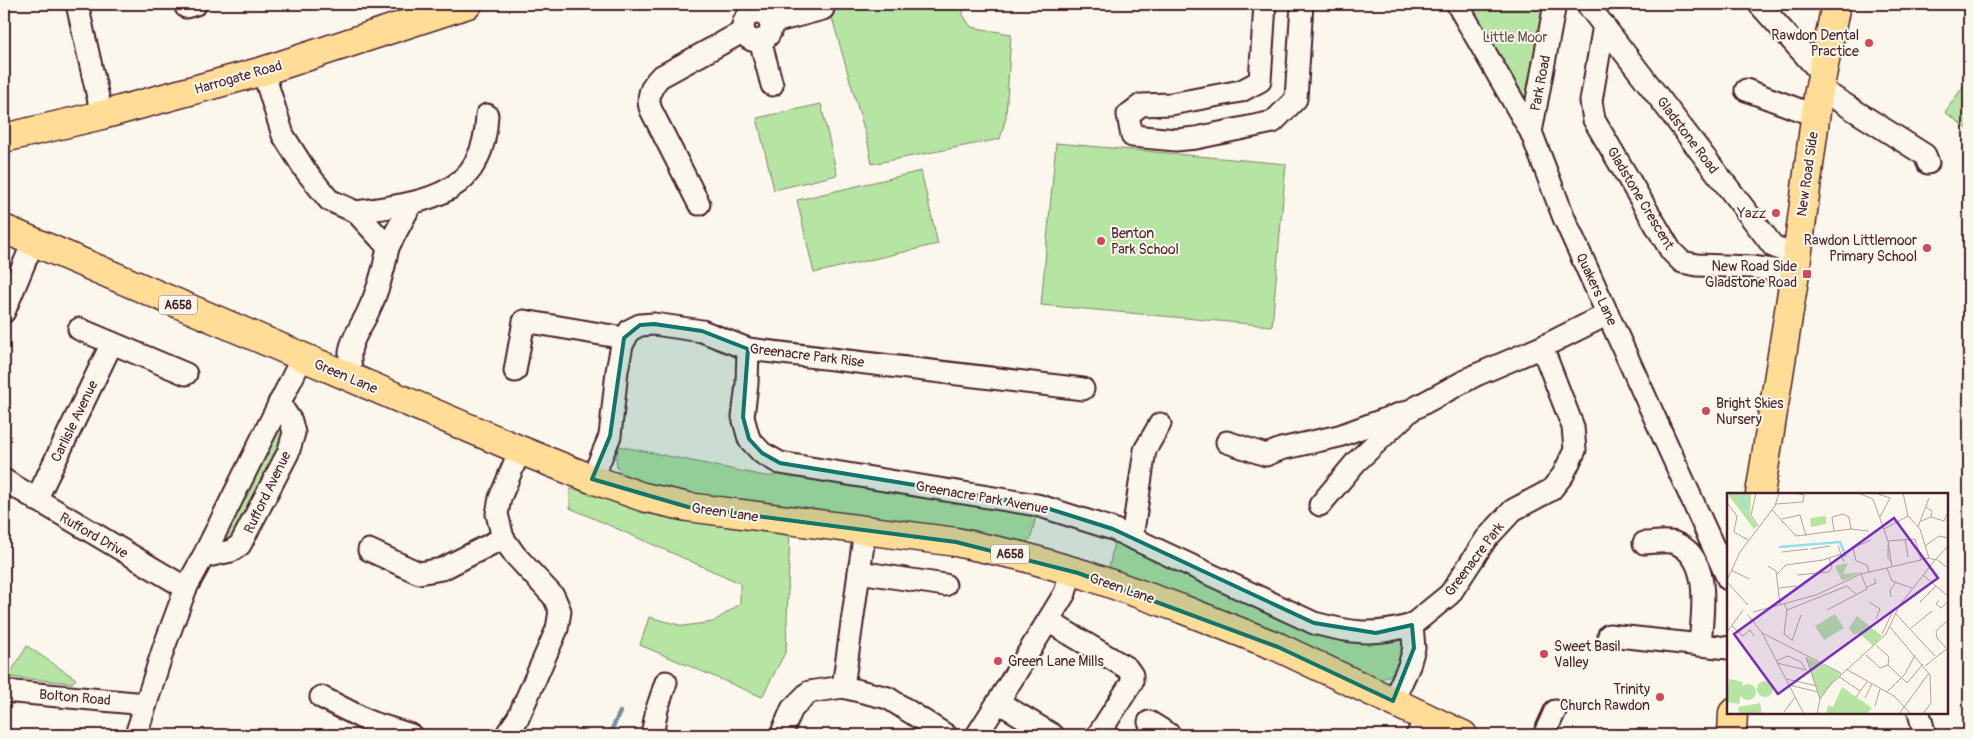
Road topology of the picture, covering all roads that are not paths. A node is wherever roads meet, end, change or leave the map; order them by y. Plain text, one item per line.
1 (77, 4) edge
2 (468, 4) edge
3 (1265, 4) edge
4 (1302, 4) edge
5 (1457, 4) edge
6 (1555, 4) edge
7 (1587, 4) edge
8 (1759, 4) edge
9 (1835, 5) edge
10 (823, 9) dead end
11 (755, 22) edge
12 (1604, 25) junction
13 (263, 72) junction
14 (1821, 81) junction
15 (772, 85) dead end
16 (1746, 90) dead end
17 (102, 115) junction
18 (487, 115) dead end
19 (1816, 116) junction
20 (1530, 132) junction
21 (4, 138) edge
22 (1928, 163) dead end
23 (411, 204) junction
24 (699, 204) dead end
25 (356, 212) junction
26 (4, 229) edge
27 (33, 242) junction
28 (388, 247) junction
29 (1796, 264) junction
30 (4, 312) edge
31 (1608, 314) junction
32 (79, 329) dead end
33 (624, 338) junction
34 (112, 343) junction
35 (1542, 347) junction
36 (748, 349) junction
37 (302, 358) junction
38 (515, 370) dead end
39 (186, 374) dead end
40 (353, 379) junction
41 (1083, 389) dead end
42 (279, 403) junction
43 (1411, 410) junction
44 (1160, 424) dead end
45 (1227, 442) dead end
46 (520, 450) junction
47 (592, 479) junction
48 (4, 480) edge
49 (1760, 493) edge
50 (36, 500) junction
51 (1320, 505) dead end
52 (865, 530) junction
53 (504, 538) junction
54 (1132, 538) junction
55 (1644, 543) dead end
56 (369, 550) dead end
57 (203, 557) junction
58 (1071, 571) junction
59 (859, 572) junction
60 (1727, 577) edge
61 (945, 585) dead end
62 (186, 588) junction
63 (1048, 621) junction
64 (1412, 625) junction
65 (1609, 635) dead end
66 (1700, 645) junction
67 (1727, 648) edge
68 (666, 682) dead end
69 (843, 687) junction
70 (4, 690) edge
71 (321, 697) dead end
72 (1393, 701) junction
73 (998, 702) junction
74 (146, 704) junction
75 (1555, 710) dead end
76 (1732, 714) edge
77 (1919, 714) edge
78 (1149, 722) dead end
79 (1423, 727) edge
80 (136, 735) edge
81 (410, 735) edge
82 (506, 735) edge
83 (652, 735) edge
84 (781, 735) edge
85 (946, 735) edge
86 (977, 735) edge
87 (1053, 735) edge
88 (1098, 735) edge
89 (1170, 735) edge
90 (1463, 735) edge
91 (1544, 735) edge
92 (1732, 735) edge
93 (1925, 735) edge

1 - 17 street
2 - 13 main road, Harrogate Road
3 - 4 street
5 - 20 street, Quakers Lane
6 - 20 street, Park Road
7 - 12 street, Gladstone Road
8 - 14 street
9 - 14 main road, New Road Side
10 - 11 street
11 - 15 street
11 - 24 street
12 - 29 street, Gladstone Road
12 - 29 street, Gladstone Crescent
13 - 17 main road, Harrogate Road
13 - 25 street
14 - 19 main road, New Road Side
14 - 22 street
16 - 19 street
17 - 21 main road, Harrogate Road
18 - 23 street
19 - 29 main road, New Road Side
20 - 31 street, Quakers Lane
23 - 25 street
23 - 28 street
25 - 28 street
26 - 27 main road, Green Lane / A658
27 - 30 street
27 - 37 main road, Green Lane / A658
28 - 40 street
29 - 49 main road, New Road Side
31 - 35 street
31 - 60 street, Quakers Lane
32 - 34 street
33 - 36 street, Greenacre Park Rise
33 - 38 street
33 - 47 street
34 - 39 street
34 - 50 street, Carlisle Avenue
35 - 43 street
35 - 64 street, Greenacre Park
36 - 41 street, Greenacre Park Rise
36 - 54 street, Greenacre Park Avenue
37 - 40 main road, Green Lane / A658
37 - 42 street, Rufford Avenue
40 - 46 main road, Green Lane / A658
42 - 57 street, Rufford Avenue
42 - 57 street, Rufford Avenue
43 - 45 street
43 - 51 street
44 - 54 street
46 - 47 main road, Green Lane / A658
46 - 53 street
47 - 52 main road, Green Lane / A658
48 - 50 street, Rufford Drive
50 - 62 street, Rufford Drive
52 - 58 main road, Green Lane / A658
52 - 59 street
53 - 56 street
53 - 82 street
54 - 64 street, Greenacre Park Avenue
55 - 66 street
57 - 62 street, Rufford Avenue
58 - 63 street
58 - 72 main road, Green Lane / A658
59 - 61 street
59 - 69 street
62 - 74 street, Rufford Avenue
63 - 73 street
63 - 88 street
64 - 72 street
65 - 66 street
66 - 67 street
68 - 83 street
69 - 84 street
69 - 85 street
70 - 74 street, Bolton Road
71 - 81 street
72 - 79 main road, Green Lane / A658
73 - 86 street
73 - 87 street
74 - 80 street, Rufford Avenue
75 - 91 street
76 - 92 main road
77 - 93 street
78 - 89 street
79 - 90 main road, Green Lane / A658

